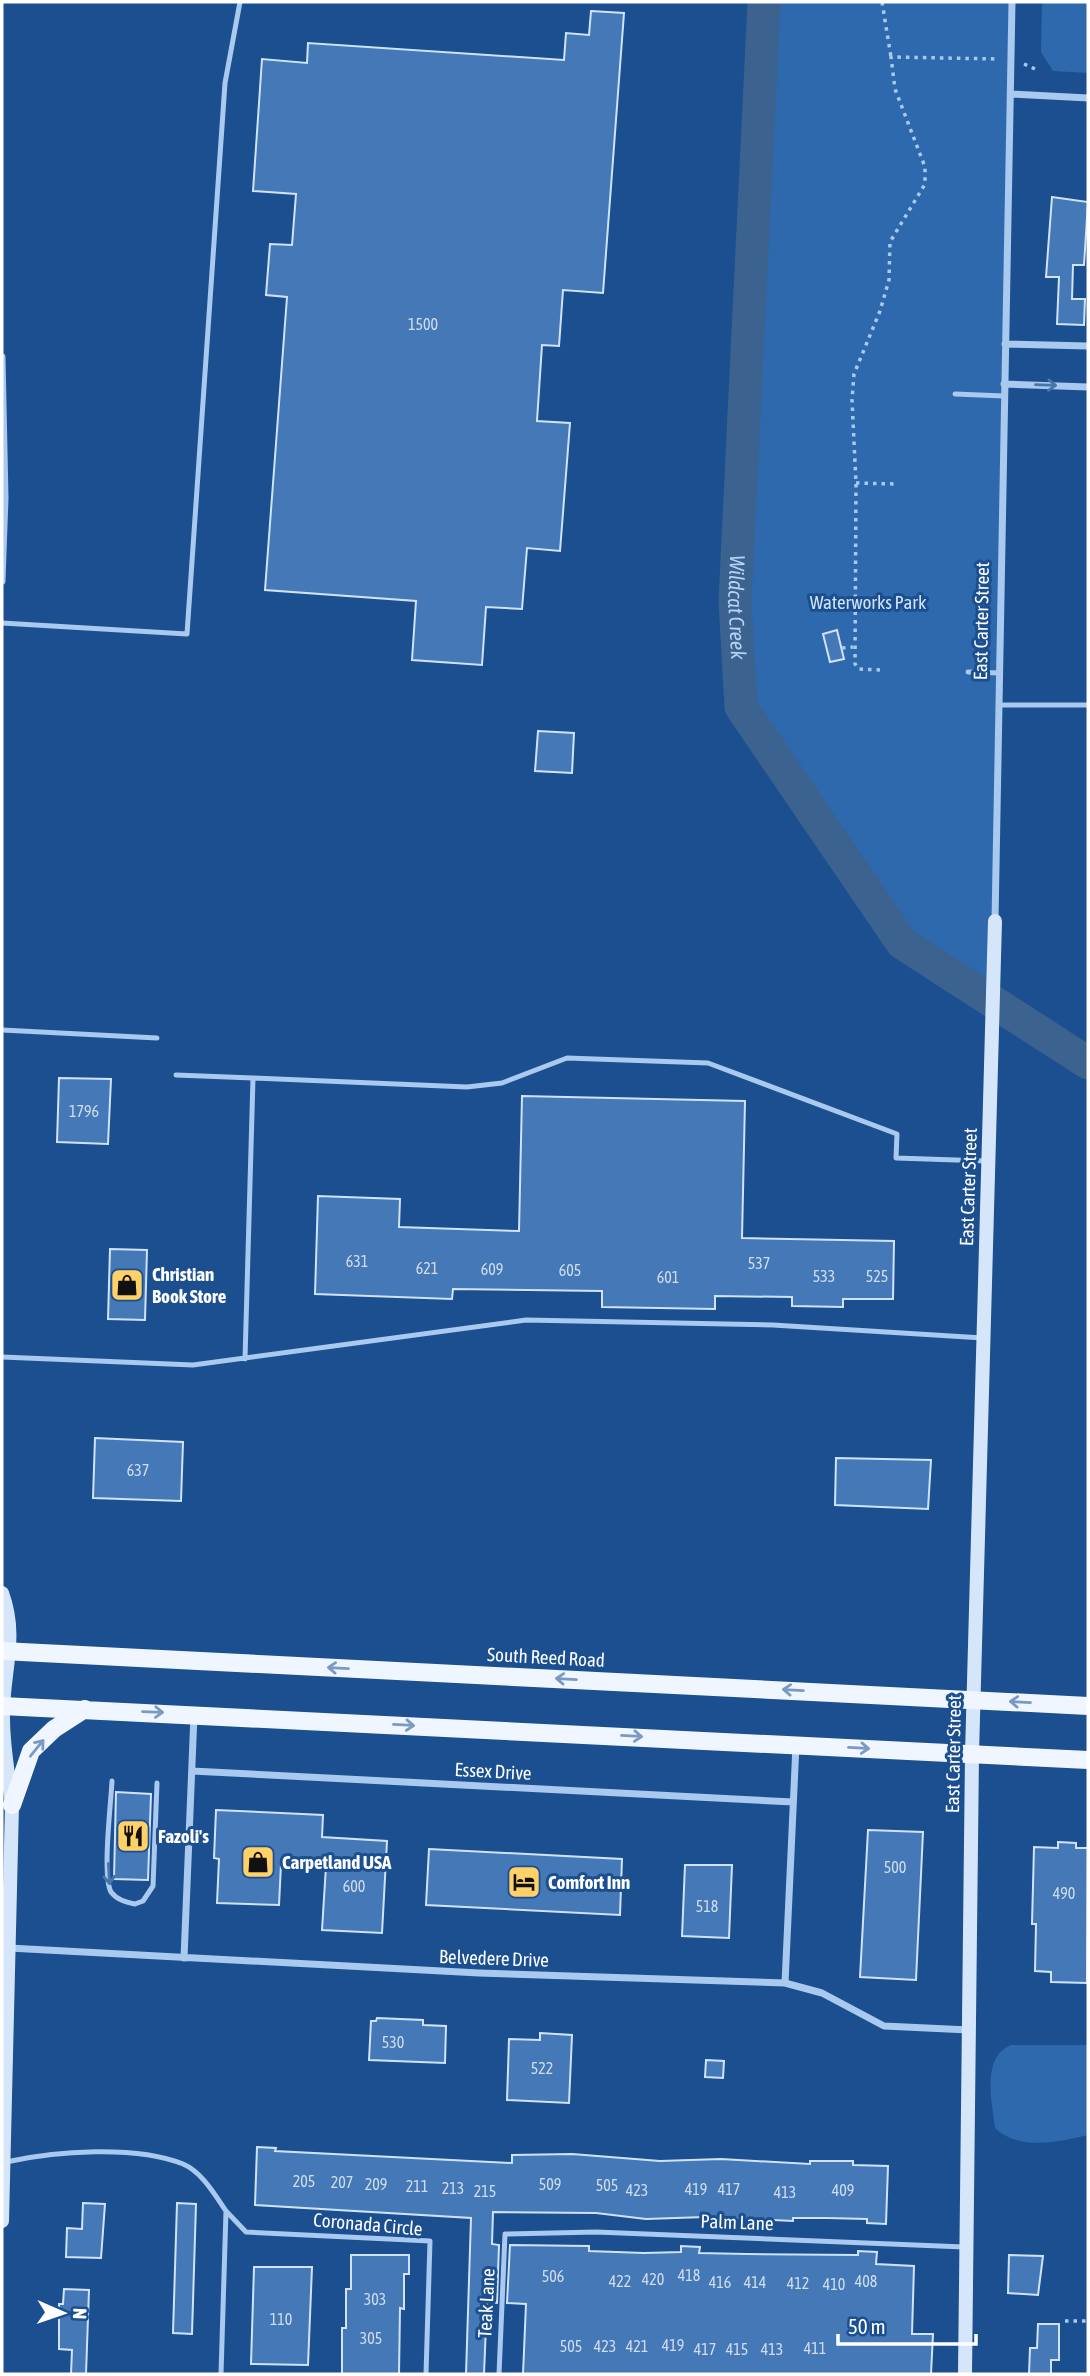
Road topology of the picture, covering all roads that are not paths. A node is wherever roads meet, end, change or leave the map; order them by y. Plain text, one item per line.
1 (240, 2) edge
2 (1012, 2) edge
3 (1011, 94) junction
4 (1088, 98) edge
5 (1005, 344) junction
6 (1088, 346) edge
7 (2, 357) edge
8 (1004, 384) junction
9 (1088, 387) edge
10 (954, 394) dead end
11 (1004, 396) junction
12 (2, 581) edge
13 (2, 623) edge
14 (968, 672) dead end
15 (1000, 673) junction
16 (999, 705) junction
17 (1088, 705) edge
18 (995, 921) joint
19 (2, 1030) edge
20 (157, 1038) dead end
21 (176, 1075) dead end
22 (253, 1078) junction
23 (988, 1161) junction
24 (983, 1338) junction
25 (2, 1357) edge
26 (245, 1359) junction
27 (2, 1593) edge
28 (6, 1651) edge
29 (973, 1699) junction
30 (3, 1706) edge
31 (1088, 1706) edge
32 (85, 1709) junction
33 (194, 1714) junction
34 (796, 1744) junction
35 (972, 1754) junction
36 (1088, 1760) edge
37 (192, 1770) junction
38 (112, 1781) dead end
39 (157, 1783) dead end
40 (793, 1802) junction
41 (12, 1805) junction
42 (6, 1892) edge
43 (9, 1948) junction
44 (184, 1958) junction
45 (785, 1983) junction
46 (969, 2030) junction
47 (3, 2163) edge
48 (226, 2211) junction
49 (2, 2221) edge
50 (505, 2234) joint
51 (967, 2247) junction
52 (221, 2374) edge
53 (426, 2374) edge
54 (499, 2374) edge
55 (965, 2374) edge

1 - 13 lane
2 - 3 street, East Carter Street
3 - 4 street
3 - 5 street, East Carter Street
5 - 6 street
5 - 8 street, East Carter Street
7 - 12 street
8 -> 9 street
8 - 11 street, East Carter Street
10 - 11 lane
11 - 15 street, East Carter Street
14 - 15 lane
15 - 16 street, East Carter Street
16 - 17 lane
16 - 18 street, East Carter Street
18 - 23 street, East Carter Street
19 - 20 lane
21 - 22 lane
22 - 23 lane
22 - 26 lane
23 - 24 street, East Carter Street
24 - 26 lane
24 - 29 street, East Carter Street
25 - 26 lane
27 - 28 street
29 -> 28 main road, South Reed Road
28 - 30 street
31 -> 29 main road, South Reed Road
29 - 35 street, East Carter Street
30 - 32 main road
30 - 41 street
32 -> 33 main road
41 -> 32 main road
33 -> 34 main road
33 - 37 street
34 -> 35 main road
34 - 40 street
35 - 36 main road
35 - 46 street, East Carter Street
37 - 40 street, Essex Drive
37 - 44 street
38 -> 39 lane
40 - 45 street
41 - 42 street
42 - 43 street
43 - 44 street, Belvedere Drive
43 - 47 street
44 - 45 street, Belvedere Drive
45 - 46 street, Belvedere Drive
46 - 51 street, East Carter Street
47 - 48 lane, Coronada Circle
47 - 49 street
48 - 52 lane
48 - 53 lane, Coronada Circle
50 - 51 lane, Palm Lane
50 - 54 lane, Teak Lane
51 - 55 street, East Carter Street

